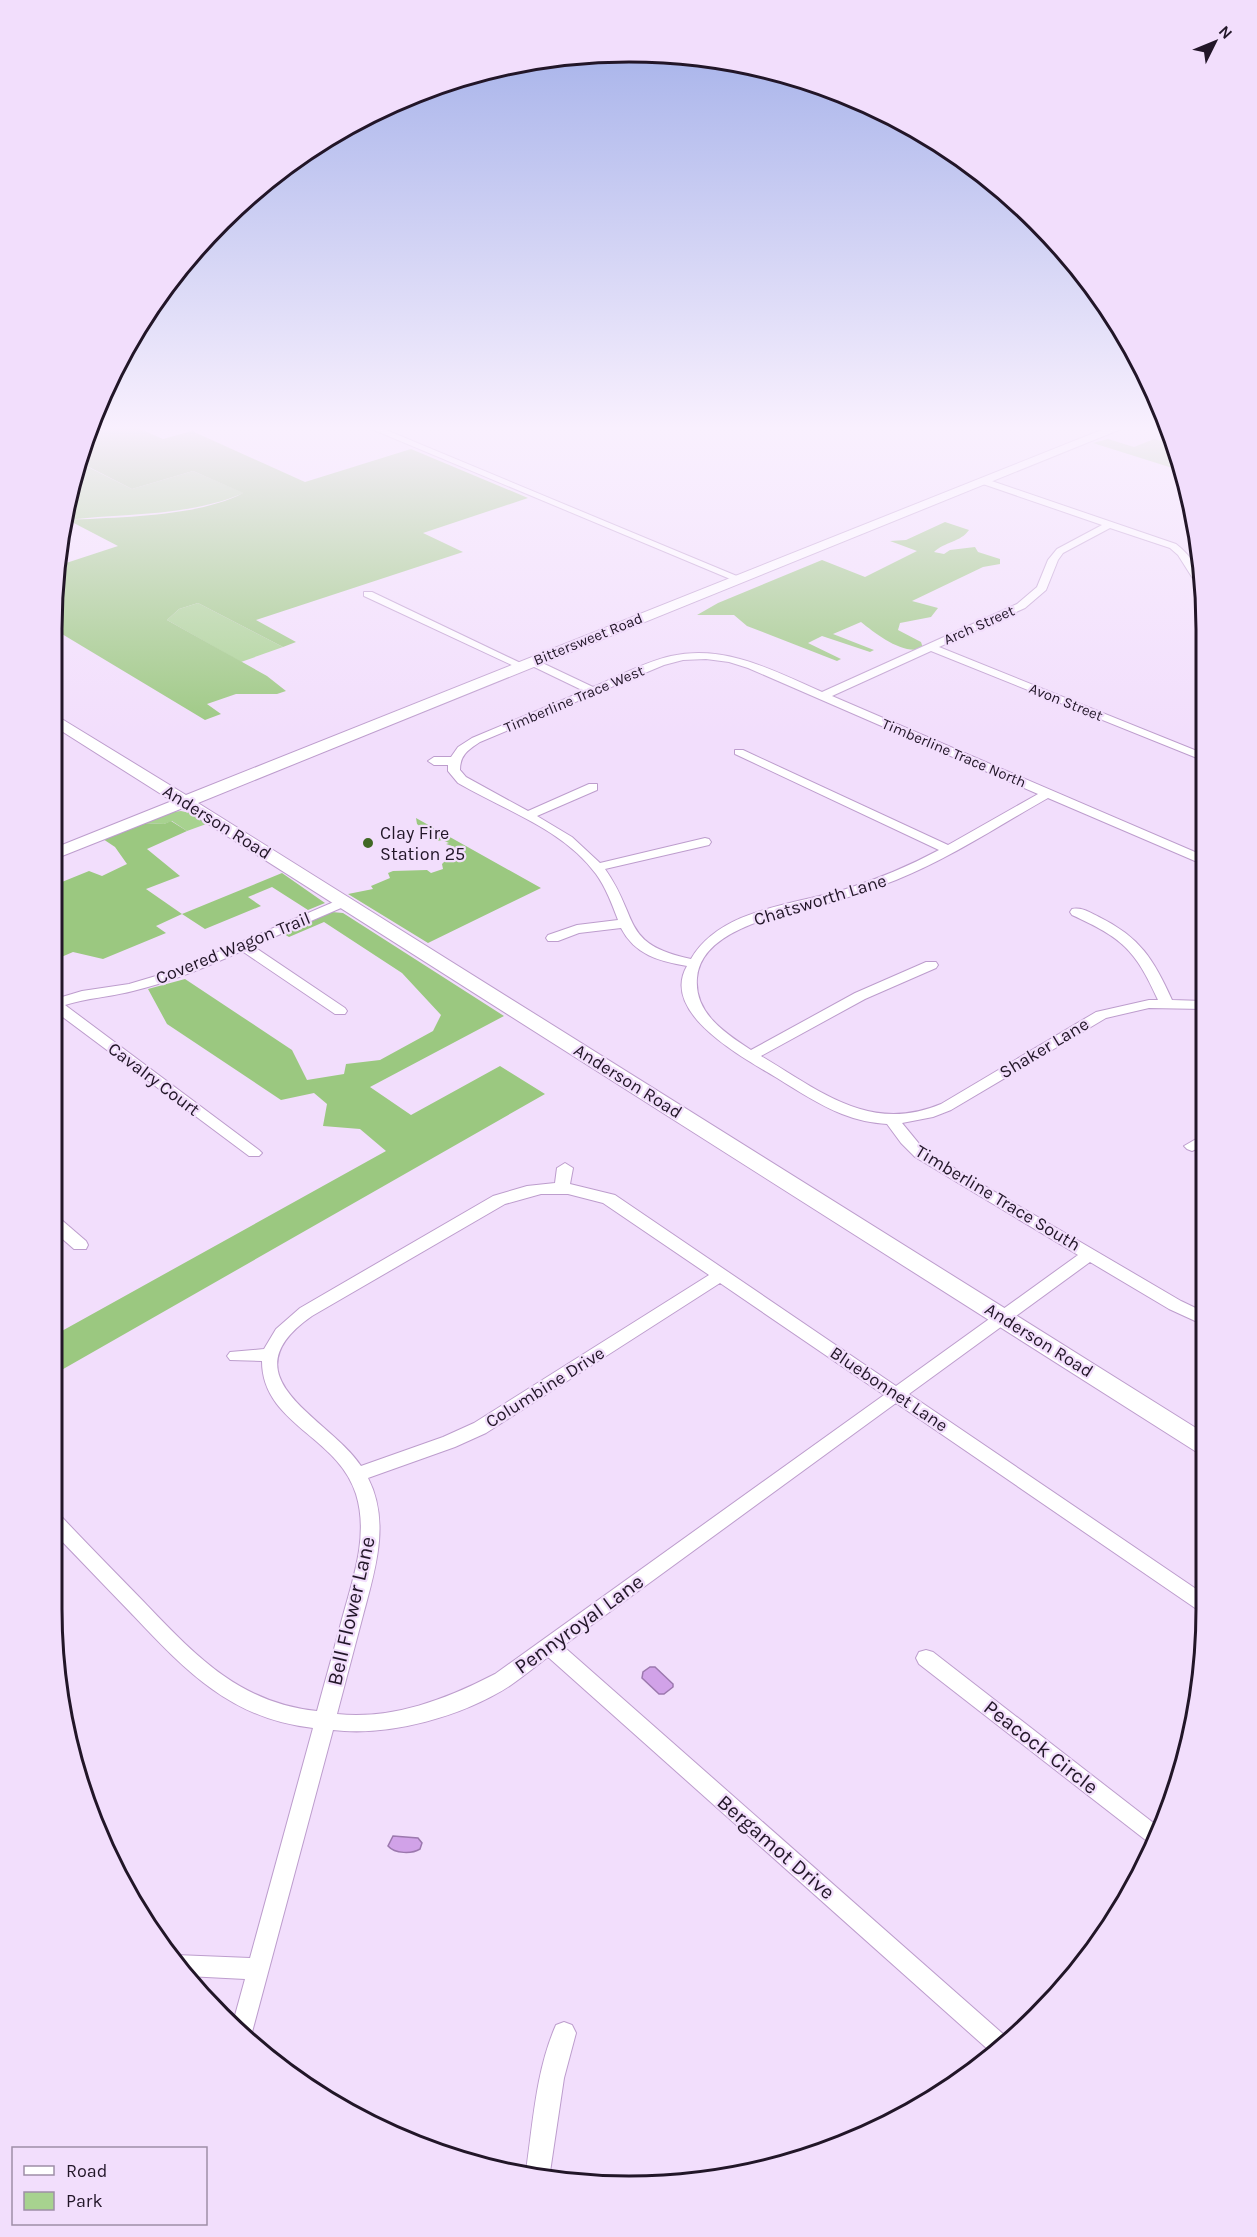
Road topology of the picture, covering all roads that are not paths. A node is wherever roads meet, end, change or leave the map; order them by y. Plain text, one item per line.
1 (619, 529) edge
2 (863, 529) edge
3 (1100, 529) edge
4 (1125, 529) edge
5 (1192, 571) edge
6 (739, 579) junction
7 (368, 594) dead end
8 (930, 647) junction
9 (703, 652) joint
10 (527, 664) junction
11 (592, 691) junction
12 (823, 696) junction
13 (62, 724) edge
14 (739, 752) dead end
15 (1196, 755) edge
16 (434, 761) dead end
17 (454, 761) junction
18 (594, 787) dead end
19 (1048, 794) junction
20 (185, 802) junction
21 (527, 816) junction
22 (705, 842) dead end
23 (947, 849) junction
24 (62, 851) edge
25 (1196, 857) edge
26 (597, 867) junction
27 (343, 902) junction
28 (1077, 912) dead end
29 (626, 923) junction
30 (554, 938) dead end
31 (243, 946) junction
32 (694, 964) junction
33 (931, 965) dead end
34 (62, 1002) edge
35 (1166, 1003) junction
36 (1196, 1005) edge
37 (340, 1011) dead end
38 (62, 1012) edge
39 (751, 1056) junction
40 (892, 1119) junction
41 (254, 1154) dead end
42 (565, 1168) dead end
43 (565, 1188) junction
44 (62, 1229) edge
45 (80, 1245) dead end
46 (1090, 1254) junction
47 (722, 1274) junction
48 (1196, 1315) edge
49 (1003, 1317) junction
50 (236, 1356) dead end
51 (270, 1356) junction
52 (897, 1395) junction
53 (1196, 1440) edge
54 (356, 1474) junction
55 (62, 1529) edge
56 (1196, 1599) edge
57 (549, 1646) junction
58 (926, 1658) dead end
59 (325, 1723) junction
60 (1149, 1832) edge
61 (189, 1966) edge
62 (259, 1969) junction
63 (244, 2024) edge
64 (564, 2033) dead end
65 (995, 2041) edge
66 (539, 2168) edge

1 - 6 street
2 - 6 street, Bittersweet Road
3 - 8 street, Arch Street
4 - 5 street
6 - 10 street, Bittersweet Road
7 - 10 street
8 - 12 street, Arch Street
8 - 15 street, Avon Street
9 - 11 street, Timberline Trace West
9 - 12 street, Timberline Trace North
10 - 11 street
10 - 20 street, Bittersweet Road
11 - 17 street, Timberline Trace West
12 - 19 street, Timberline Trace North
13 - 20 street, Anderson Road
14 - 23 street
16 - 17 street
17 - 21 street
18 - 21 street
19 - 23 street, Chatsworth Lane
19 - 25 street, Timberline Trace North
20 - 24 street, Bittersweet Road
20 - 27 street, Anderson Road
21 - 26 street
22 - 26 street
23 - 32 street, Chatsworth Lane
26 - 29 street
27 - 31 street, Covered Wagon Trail
27 - 49 street, Anderson Road
28 - 35 street
29 - 30 street
29 - 32 street
31 - 34 street, Covered Wagon Trail
31 - 37 street
32 - 39 street
33 - 39 street
35 - 36 street, Shaker Lane
35 - 40 street, Shaker Lane
38 - 41 street, Cavalry Court
39 - 40 street
40 - 46 street, Timberline Trace South
42 - 43 street
43 - 47 street, Bluebonnet Lane
43 - 51 street
44 - 45 street
46 - 48 street, Timberline Trace South
46 - 49 street, Pennyroyal Lane
47 - 52 street, Bluebonnet Lane
47 - 54 street, Columbine Drive
49 - 52 street, Pennyroyal Lane
49 - 53 street, Anderson Road
50 - 51 street
51 - 54 street, Bell Flower Lane
52 - 56 street, Bluebonnet Lane
52 - 57 street, Pennyroyal Lane
54 - 59 street, Bell Flower Lane
55 - 59 street, Pennyroyal Lane
57 - 59 street, Pennyroyal Lane
57 - 65 street, Bergamot Drive
58 - 60 street, Peacock Circle
59 - 62 street, Bell Flower Lane
61 - 62 street
62 - 63 street, Bell Flower Lane
64 - 66 street

